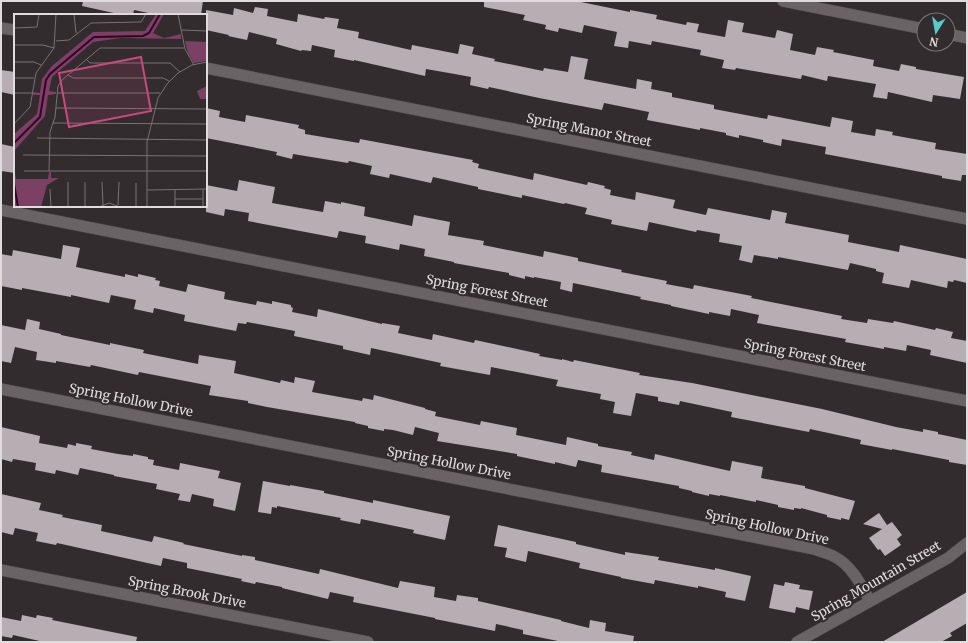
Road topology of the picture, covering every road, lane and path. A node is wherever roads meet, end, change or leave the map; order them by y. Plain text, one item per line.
1 (783, 1) edge
2 (916, 27) edge
3 (1, 28) edge
4 (14, 30) edge
5 (956, 36) edge
6 (967, 38) edge
7 (207, 68) edge
8 (1, 210) edge
9 (967, 219) edge
10 (1, 389) edge
11 (967, 401) edge
12 (967, 543) edge
13 (1, 570) edge
14 (870, 601) junction
15 (368, 642) edge
16 (797, 642) edge

1 - 2 street
3 - 4 street
5 - 6 street
7 - 9 street, Spring Manor Street
8 - 11 street, Spring Forest Street
10 - 14 street, Spring Hollow Drive
12 - 14 street, Spring Mountain Street
13 - 15 street, Spring Brook Drive
14 - 16 street, Spring Mountain Street

